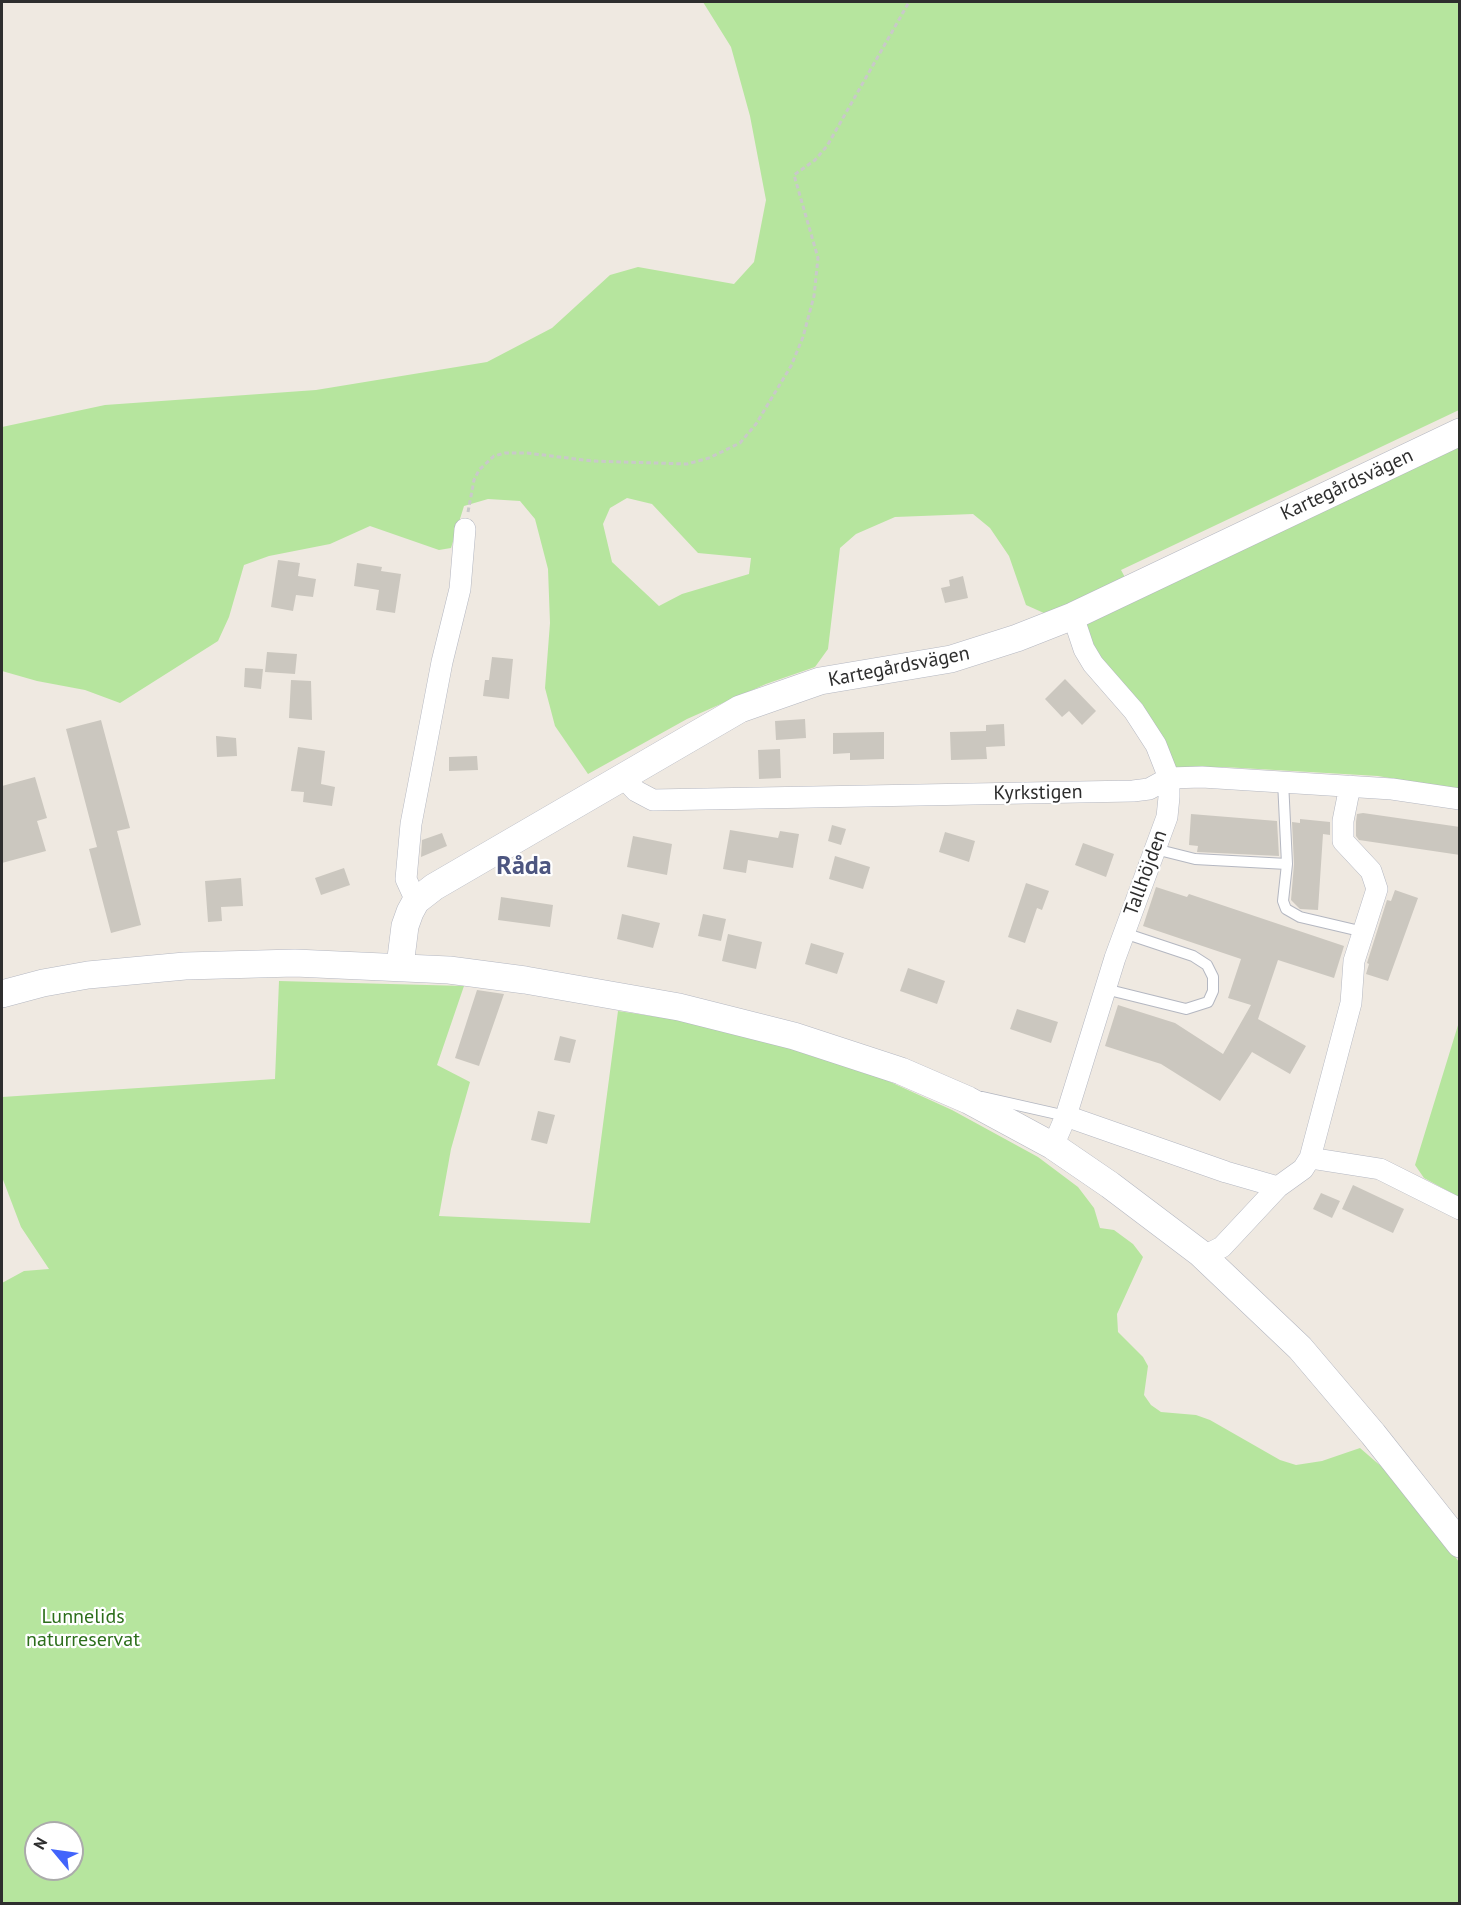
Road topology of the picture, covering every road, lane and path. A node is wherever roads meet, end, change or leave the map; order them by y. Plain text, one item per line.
1 (909, 2) edge
2 (1460, 432) edge
3 (465, 529) joint
4 (1073, 616) junction
5 (622, 776) junction
6 (1169, 778) junction
7 (1283, 781) junction
8 (1350, 786) junction
9 (1460, 799) edge
10 (1155, 849) junction
11 (1287, 864) junction
12 (416, 901) junction
13 (1364, 932) junction
14 (1124, 933) junction
15 (400, 966) junction
16 (1105, 989) junction
17 (2, 994) edge
18 (968, 1100) junction
19 (1066, 1116) junction
20 (1053, 1146) junction
21 (1310, 1158) junction
22 (1278, 1187) junction
23 (1460, 1209) edge
24 (1204, 1256) junction
25 (1460, 1544) edge

1 - 3 path
2 - 4 street, Kartegårdsvägen
3 - 12 street
4 - 5 street, Kartegårdsvägen
4 - 6 street, Tallhöjden
5 - 6 street, Kyrkstigen
5 - 12 street, Kartegårdsvägen
6 - 7 street, Kyrkstigen
6 - 10 street, Tallhöjden
7 - 8 street, Kyrkstigen
7 - 11 lane
8 - 9 street, Kyrkstigen
8 - 13 street
10 - 11 lane
10 - 14 street, Tallhöjden
11 - 13 lane
12 - 15 street
13 - 21 street
14 - 16 street, Tallhöjden
14 - 16 lane
15 - 17 street
15 - 18 street
16 - 19 street, Tallhöjden
18 - 19 lane
18 - 20 street
19 - 20 street, Tallhöjden
19 - 22 street
20 - 24 street
21 - 22 street
21 - 23 street
22 - 24 street
24 - 25 street

